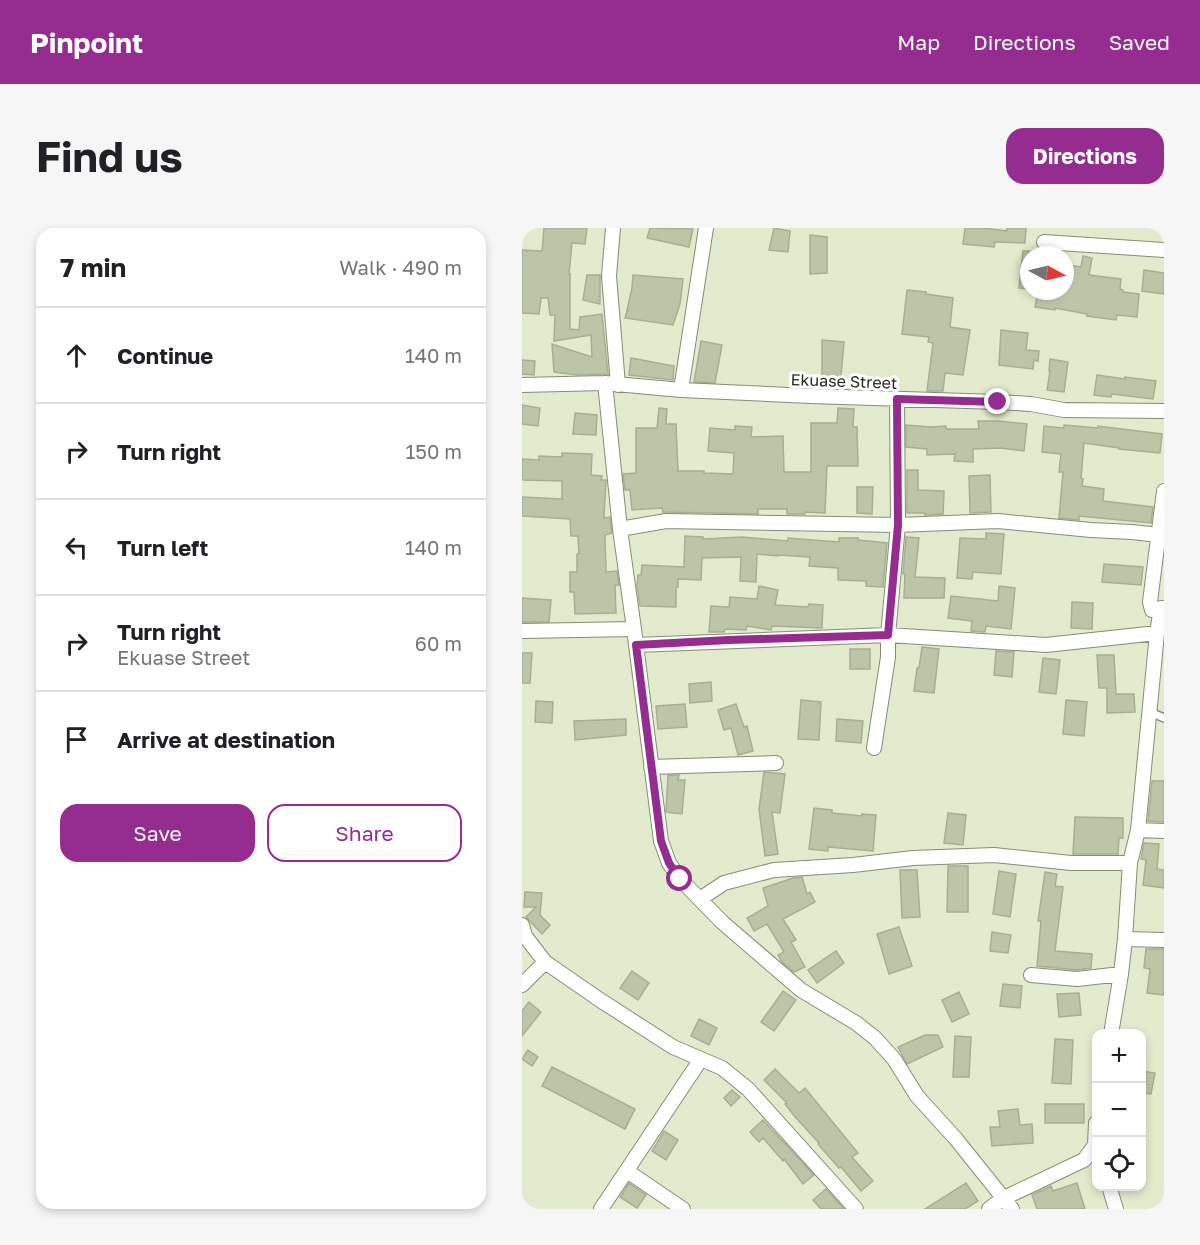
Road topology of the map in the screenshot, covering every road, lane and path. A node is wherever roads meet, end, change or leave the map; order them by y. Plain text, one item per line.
1 (614, 228) edge
2 (706, 228) edge
3 (1044, 243) dead end
4 (1164, 249) edge
5 (612, 384) junction
6 (522, 385) edge
7 (681, 390) junction
8 (897, 399) junction
9 (1164, 411) edge
10 (1164, 491) edge
11 (898, 525) junction
12 (620, 529) junction
13 (1159, 536) junction
14 (1163, 609) edge
15 (634, 629) junction
16 (522, 631) edge
17 (1157, 633) junction
18 (888, 635) junction
19 (636, 645) junction
20 (1150, 712) junction
21 (1164, 718) edge
22 (874, 748) dead end
23 (776, 763) dead end
24 (651, 766) junction
25 (1138, 830) junction
26 (1164, 831) edge
27 (1130, 863) junction
28 (700, 899) junction
29 (522, 925) edge
30 (1125, 939) junction
31 (1164, 940) edge
32 (545, 962) junction
33 (1121, 974) junction
34 (1031, 975) dead end
35 (522, 985) edge
36 (1112, 1029) edge
37 (701, 1059) junction
38 (1092, 1151) edge
39 (627, 1171) junction
40 (1111, 1191) edge
41 (1008, 1204) edge
42 (600, 1209) edge
43 (683, 1209) edge
44 (856, 1209) edge
45 (990, 1209) edge
46 (1116, 1209) edge

1 - 5 street
2 - 7 street
3 - 4 street
5 - 6 street, Ekuase Street
5 - 7 street, Ekuase Street
5 - 12 street
7 - 8 street, Ekuase Street
8 - 9 street, Ekuase Street
8 - 11 street
10 - 13 street
11 - 12 street
11 - 13 street
11 - 18 street
12 - 15 street
13 - 14 street
14 - 17 street
15 - 16 street
15 - 19 street
17 - 18 street
17 - 20 street
18 - 19 street
18 - 22 street
19 - 24 street
20 - 21 lane
20 - 25 street
23 - 24 street
24 - 28 street
25 - 26 street
25 - 27 street
27 - 28 street
27 - 30 street
28 - 41 street
29 - 32 street
30 - 31 street
30 - 33 street
32 - 35 street
32 - 37 street
33 - 34 street
33 - 36 street
37 - 39 street
37 - 44 street
38 - 41 street
39 - 42 street
39 - 43 street
40 - 46 street
41 - 45 street

